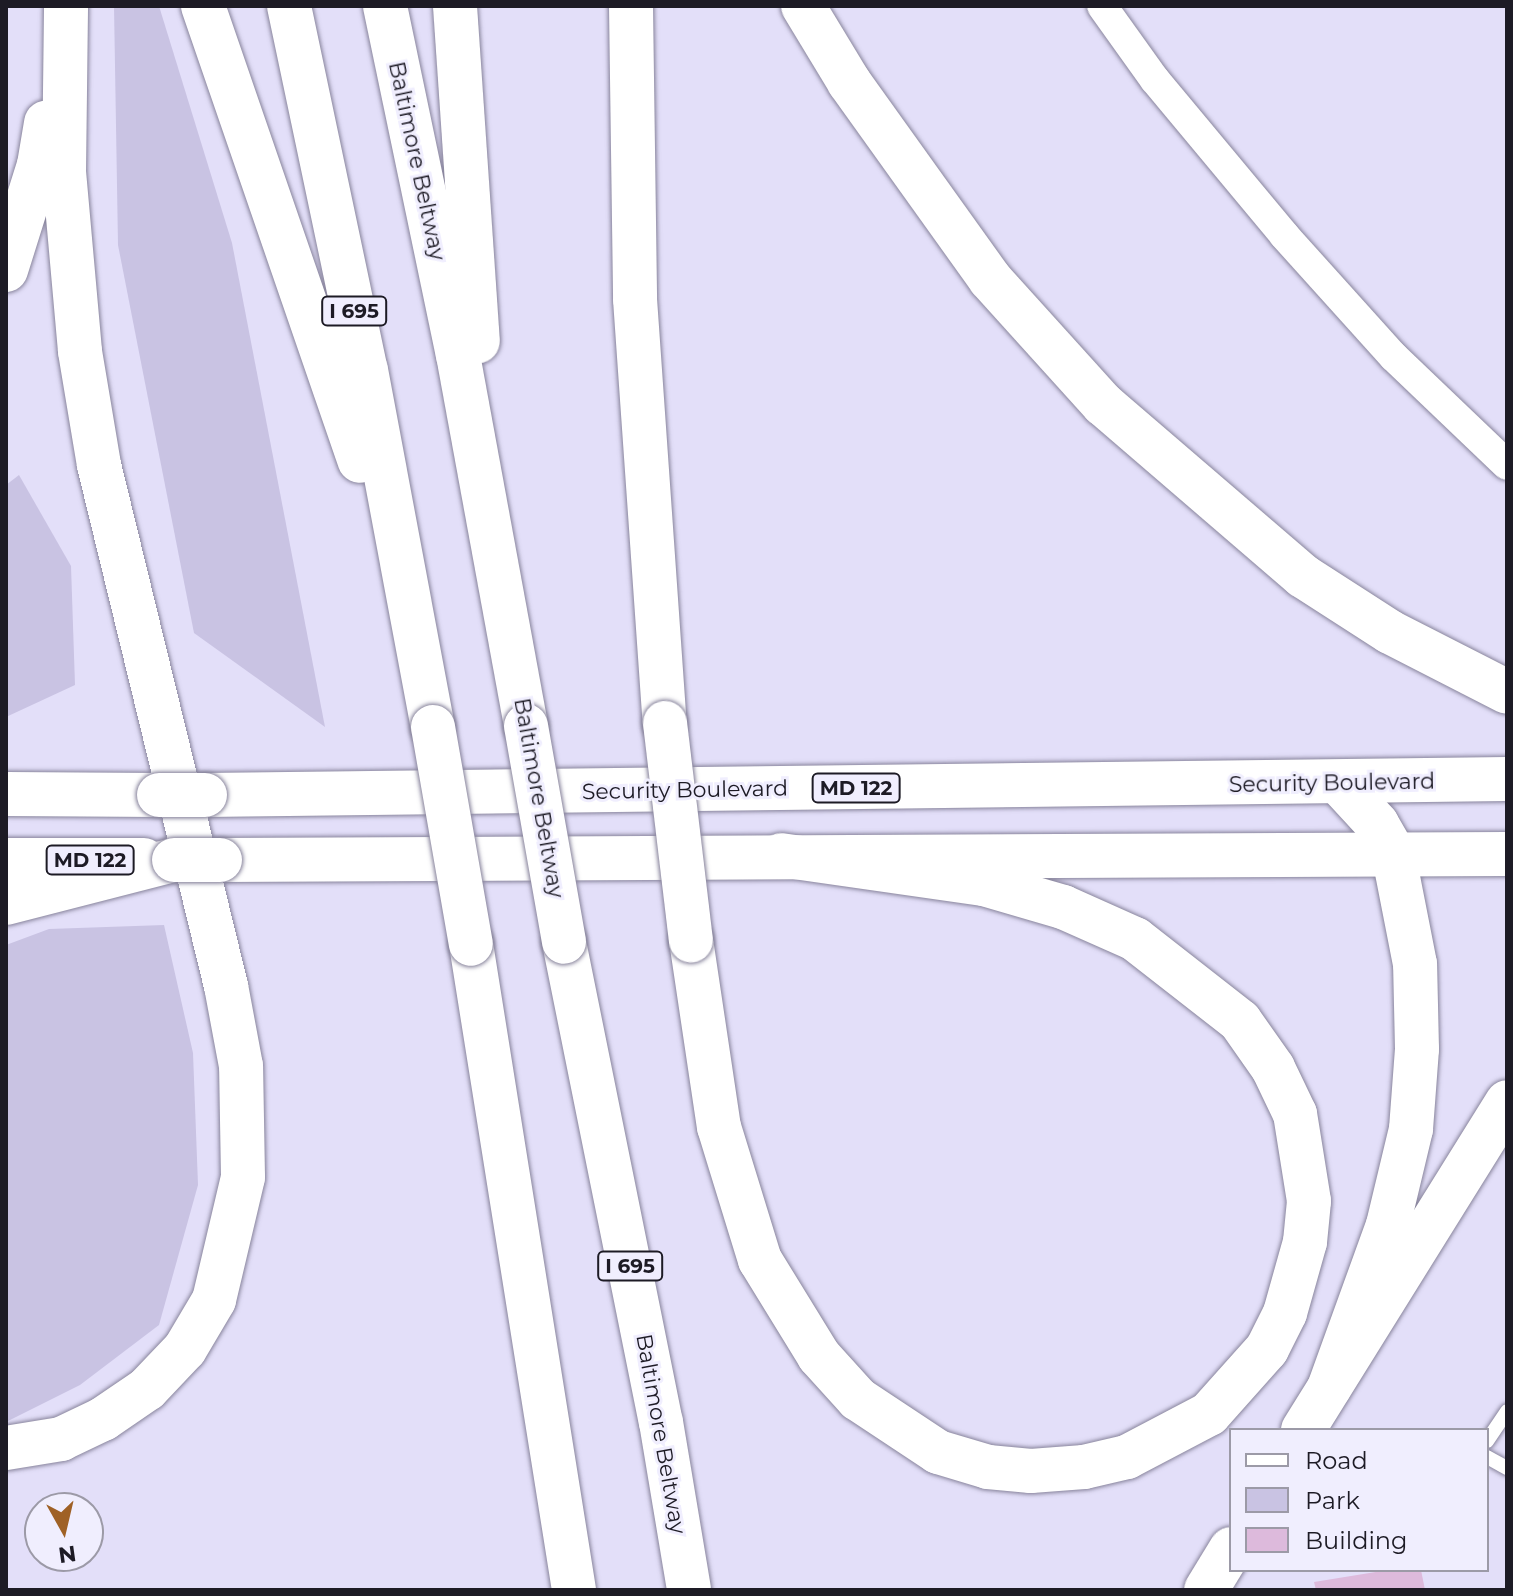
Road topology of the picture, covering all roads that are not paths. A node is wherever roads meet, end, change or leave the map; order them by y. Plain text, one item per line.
1 (65, 6) edge
2 (203, 6) edge
3 (289, 6) edge
4 (385, 6) edge
5 (455, 6) edge
6 (631, 6) edge
7 (803, 6) edge
8 (1102, 6) edge
9 (6, 270) edge
10 (1507, 465) edge
11 (493, 543) junction
12 (413, 618) junction
13 (1507, 692) edge
14 (1507, 779) edge
15 (1339, 783) junction
16 (6, 794) edge
17 (1507, 825) edge
18 (1393, 852) junction
19 (1507, 854) edge
20 (781, 855) junction
21 (6, 860) edge
22 (174, 860) junction
23 (6, 903) edge
24 (1507, 1102) edge
25 (1329, 1388) junction
26 (1507, 1411) edge
27 (1304, 1428) edge
28 (1489, 1438) edge
29 (6, 1448) edge
30 (1489, 1458) edge
31 (1507, 1468) edge
32 (1229, 1552) edge
33 (574, 1590) edge
34 (689, 1590) edge
35 (1206, 1590) edge

1 - 9 main road
1 - 29 main road
2 - 12 main road
3 - 12 main road, I 695
4 - 11 main road, Baltimore Beltway / I 695
5 - 11 main road
6 - 20 main road, bridge
7 - 13 main road
8 - 10 street
11 - 34 main road, Baltimore Beltway / I 695, bridge
12 - 33 main road, I 695, bridge
14 - 15 main road, Security Boulevard / MD 122
15 - 16 main road, Security Boulevard / MD 122, bridge
15 - 18 main road
17 - 18 main road
18 - 19 main road, MD 122
18 - 20 main road, MD 122
18 - 25 main road
20 - 22 main road, MD 122, bridge
21 - 22 main road, MD 122
22 - 23 main road
24 - 25 main road
25 - 27 main road
26 - 28 lane
30 - 31 lane
32 - 35 main road

